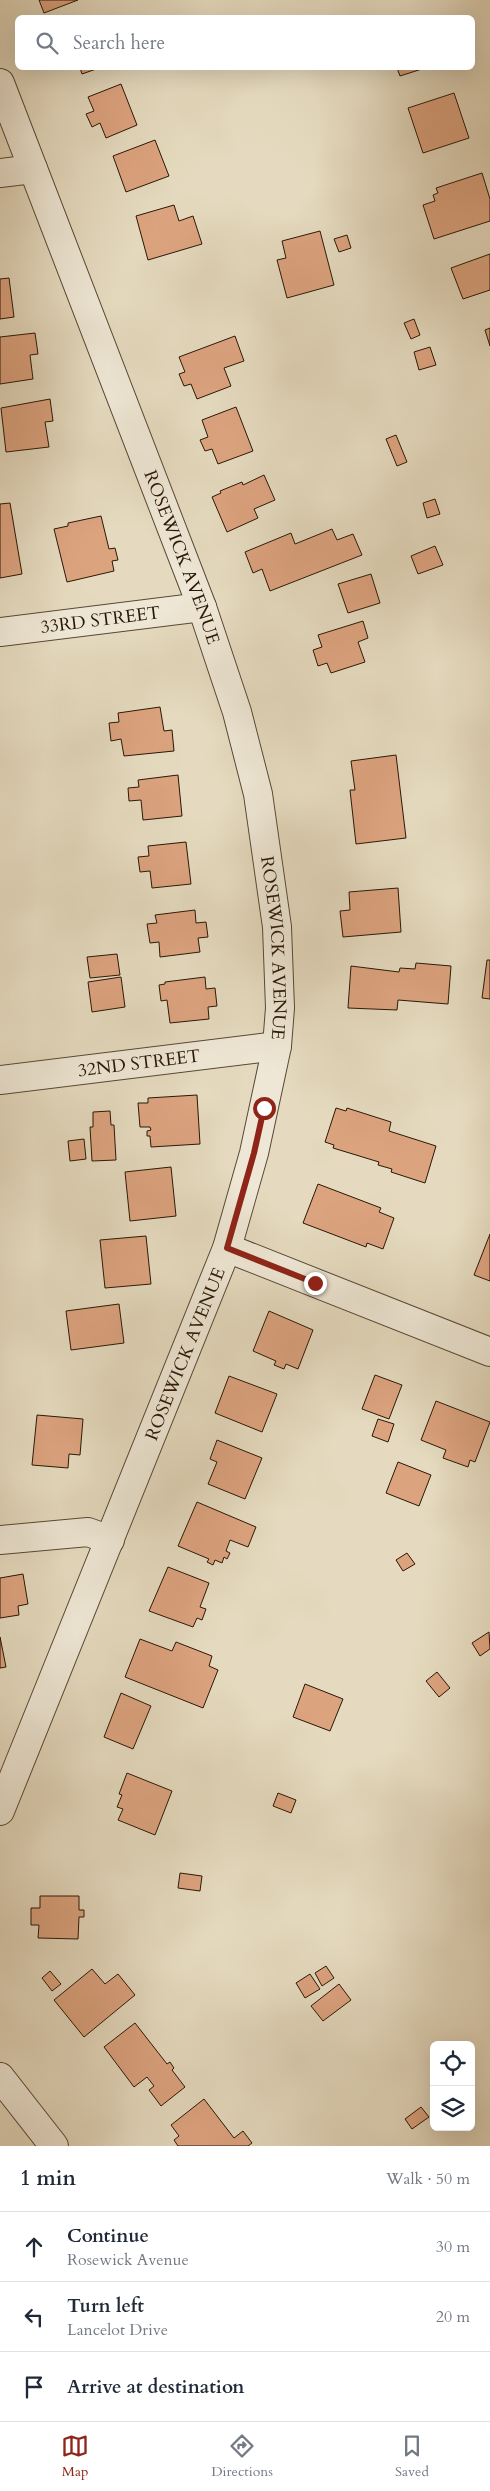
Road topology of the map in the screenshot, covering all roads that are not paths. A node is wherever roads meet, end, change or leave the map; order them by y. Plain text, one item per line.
1 (0, 82) edge
2 (33, 168) junction
3 (0, 173) edge
4 (202, 607) junction
5 (0, 632) edge
6 (277, 1046) junction
7 (0, 1080) edge
8 (227, 1248) junction
9 (490, 1352) edge
10 (0, 1540) edge
11 (110, 1540) junction
12 (0, 1811) edge
13 (0, 2077) edge
14 (54, 2146) edge

1 - 2 street, ROSEWICK AVENUE
2 - 3 street
2 - 4 street, ROSEWICK AVENUE
4 - 5 street, 33RD STREET
4 - 6 street, ROSEWICK AVENUE
6 - 7 street, 32ND STREET
6 - 8 street, ROSEWICK AVENUE
8 - 9 street
8 - 11 street, ROSEWICK AVENUE
10 - 11 street
11 - 12 street, ROSEWICK AVENUE
13 - 14 street

